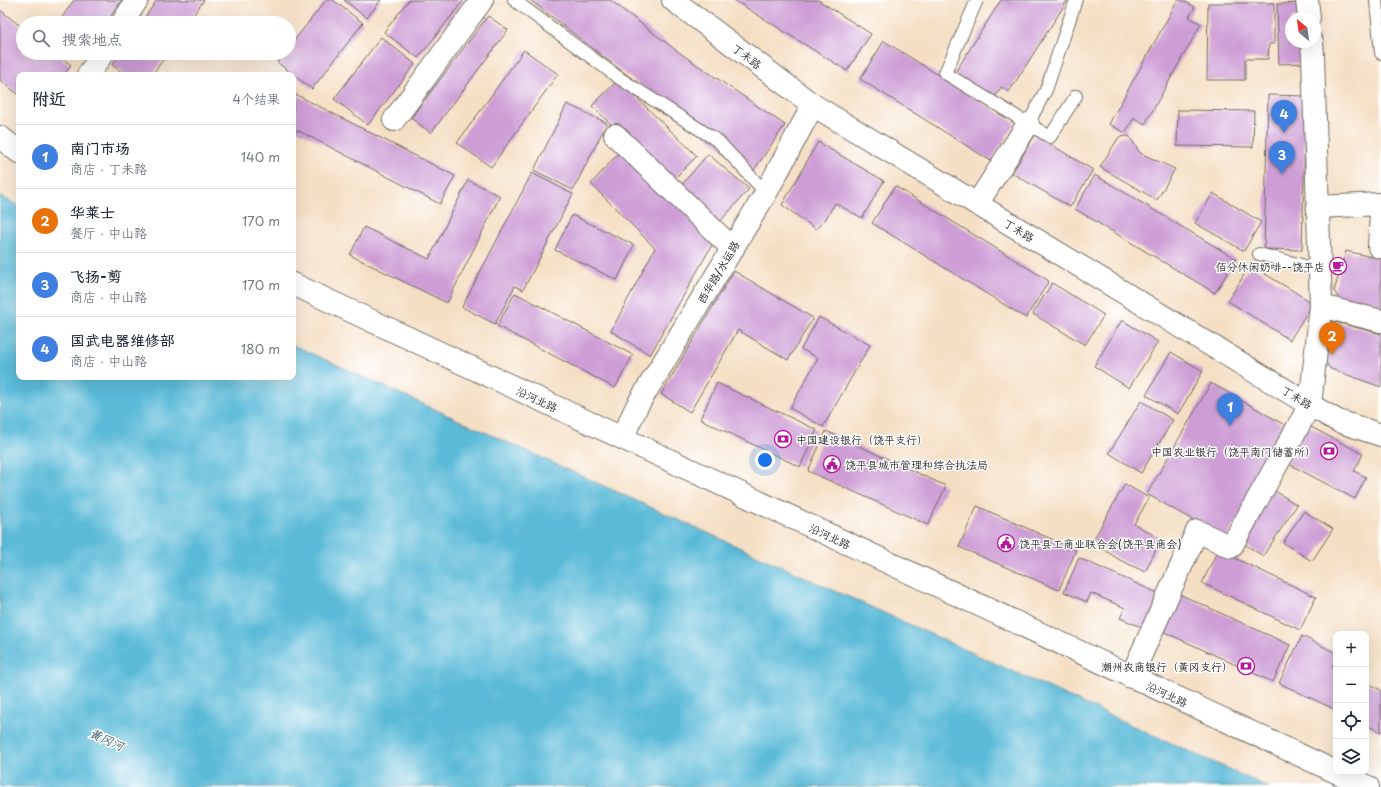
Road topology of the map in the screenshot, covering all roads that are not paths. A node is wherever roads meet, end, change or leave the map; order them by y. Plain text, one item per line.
1 (137, 0) edge
2 (482, 0) edge
3 (514, 0) edge
4 (673, 0) edge
5 (977, 0) edge
6 (1076, 0) edge
7 (1307, 0) edge
8 (1376, 0) edge
9 (1308, 12) edge
10 (127, 16) edge
11 (1312, 48) edge
12 (1381, 53) edge
13 (98, 60) edge
14 (90, 72) edge
15 (1076, 96) dead end
16 (813, 105) junction
17 (394, 120) dead end
18 (1028, 124) junction
19 (615, 135) dead end
20 (0, 137) edge
21 (16, 150) edge
22 (766, 193) junction
23 (977, 204) junction
24 (1381, 204) edge
25 (1318, 207) junction
26 (1381, 213) edge
27 (1381, 247) edge
28 (733, 249) junction
29 (1259, 254) dead end
30 (1320, 267) junction
31 (296, 285) edge
32 (1321, 306) junction
33 (1381, 321) edge
34 (1310, 405) junction
35 (1381, 435) edge
36 (622, 438) junction
37 (1131, 677) junction
38 (1368, 787) edge

1 - 10 street
2 - 17 street
3 - 22 lane
4 - 16 street, 丁未路
5 - 18 lane
6 - 18 lane
7 - 9 street
8 - 12 lane
11 - 25 street
13 - 14 street
15 - 18 lane
16 - 22 street, 西华路/水运路
16 - 23 street, 丁未路
18 - 23 street
19 - 28 street
20 - 21 street
22 - 28 street, 西华路/水运路
23 - 34 street, 丁未路
24 - 25 street
25 - 30 street
26 - 27 street
28 - 36 street, 西华路/水运路
29 - 30 lane
30 - 32 street
31 - 36 street, 沿河北路
32 - 33 street
32 - 34 street
34 - 35 street, 丁未路
34 - 37 street
36 - 37 street, 沿河北路
37 - 38 street, 沿河北路

